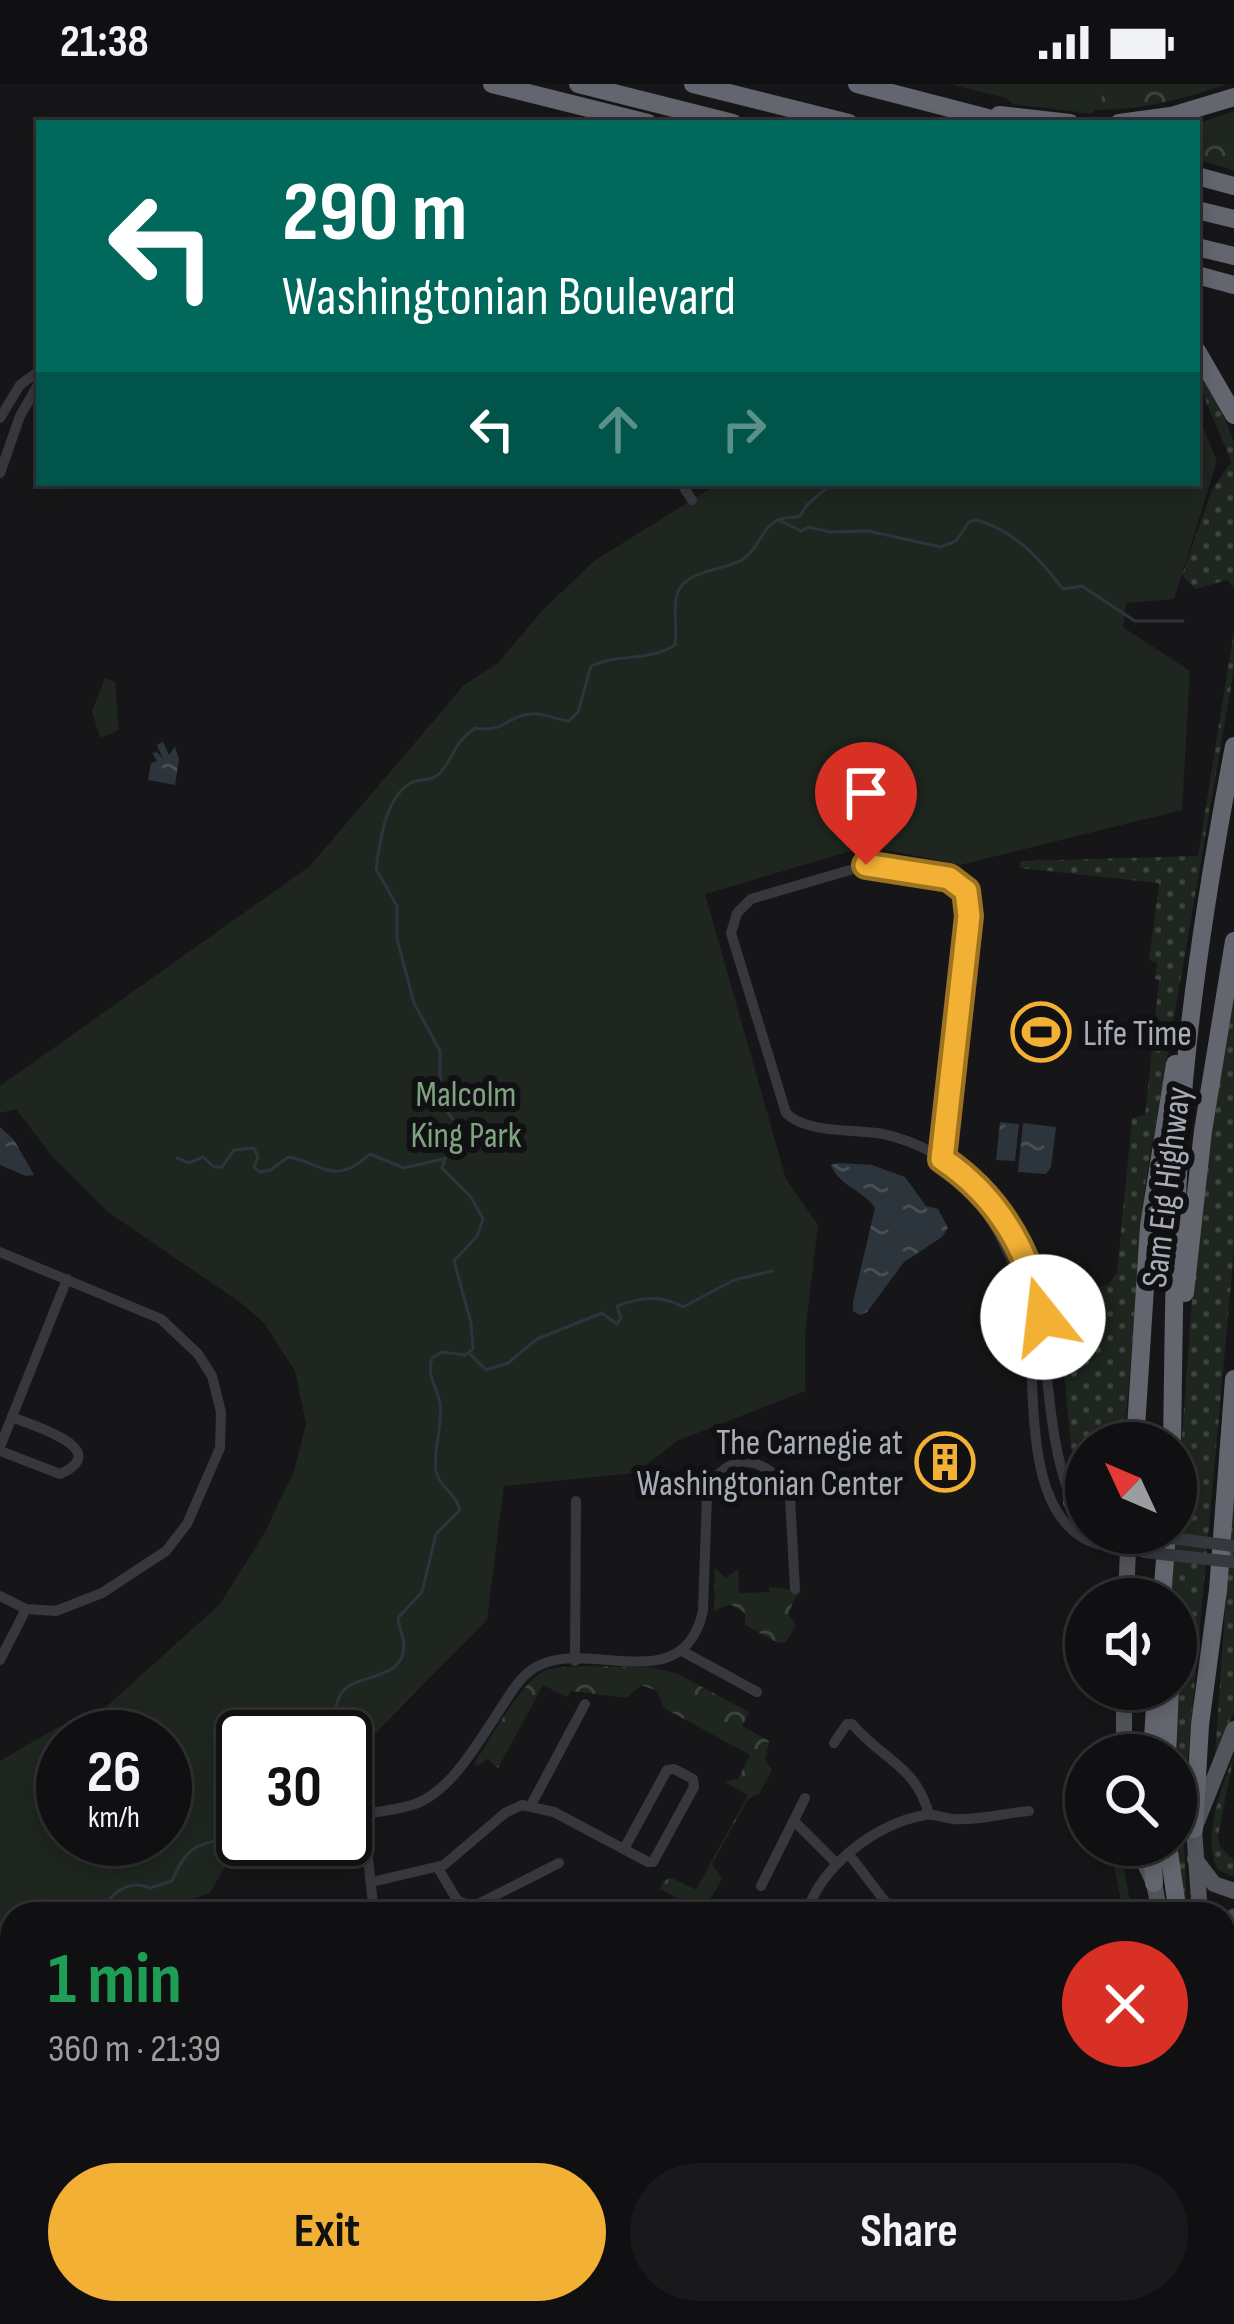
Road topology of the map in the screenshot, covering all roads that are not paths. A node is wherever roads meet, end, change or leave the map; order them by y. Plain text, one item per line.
1 (493, 84) edge
2 (578, 84) edge
3 (693, 84) edge
4 (857, 84) edge
5 (1234, 97) edge
6 (958, 110) junction
7 (636, 120) edge
8 (722, 120) edge
9 (837, 120) edge
10 (996, 120) edge
11 (1044, 120) edge
12 (1141, 120) edge
13 (1200, 177) edge
14 (1234, 186) edge
15 (1200, 211) edge
16 (1234, 219) edge
17 (1200, 248) edge
18 (1234, 256) edge
19 (1200, 276) edge
20 (1234, 285) edge
21 (1200, 356) edge
22 (36, 372) edge
23 (36, 388) edge
24 (1234, 415) edge
25 (0, 418) edge
26 (0, 473) edge
27 (683, 486) edge
28 (692, 500) dead end
29 (1234, 746) edge
30 (1234, 941) edge
31 (1201, 942) junction
32 (942, 1159) junction
33 (957, 1169) junction
34 (0, 1252) edge
35 (67, 1279) junction
36 (1234, 1379) edge
37 (12, 1418) junction
38 (1137, 1422) edge
39 (1173, 1422) edge
40 (1174, 1422) edge
41 (1057, 1448) junction
42 (0, 1449) edge
43 (1038, 1450) junction
44 (1065, 1469) edge
45 (576, 1501) dead end
46 (1065, 1518) edge
47 (1197, 1540) edge
48 (1234, 1546) edge
49 (1194, 1554) edge
50 (1234, 1562) edge
51 (795, 1589) dead end
52 (0, 1596) edge
53 (26, 1609) junction
54 (682, 1651) junction
55 (0, 1660) edge
56 (574, 1660) junction
57 (757, 1692) dead end
58 (585, 1704) dead end
59 (1234, 1729) edge
60 (834, 1744) dead end
61 (1197, 1777) edge
62 (805, 1798) dead end
63 (531, 1804) junction
64 (1028, 1810) dead end
65 (372, 1812) edge
66 (929, 1814) junction
67 (794, 1821) junction
68 (1197, 1822) edge
69 (624, 1849) junction
70 (848, 1853) junction
71 (1197, 1862) edge
72 (559, 1863) dead end
73 (836, 1863) junction
74 (369, 1866) edge
75 (1146, 1866) edge
76 (1153, 1866) edge
77 (1171, 1866) edge
78 (1194, 1866) edge
79 (438, 1868) junction
80 (372, 1882) junction
81 (1154, 1883) junction
82 (761, 1886) dead end
83 (1234, 1891) edge
84 (373, 1902) edge
85 (464, 1902) edge
86 (482, 1902) edge
87 (812, 1902) edge
88 (885, 1902) edge
89 (1158, 1902) edge
90 (1176, 1902) edge
91 (1199, 1902) edge

1 - 7 highway
2 - 8 highway
3 - 9 highway
4 - 6 highway
5 - 12 highway
6 - 10 highway
6 - 11 highway
13 - 14 highway
15 - 16 highway
17 - 18 highway
19 - 20 highway
21 - 24 highway
22 - 25 street
23 - 26 street
27 - 28 street
29 - 31 highway
30 - 40 highway, Sam Eig Highway
31 - 38 highway
31 - 39 highway
32 - 32 street
32 - 33 street
33 - 41 street
33 - 43 street
34 - 35 street
35 - 37 street
35 - 53 street
36 - 61 highway
37 - 42 street
37 - 42 street
41 - 43 street
41 - 44 street
43 - 46 street
45 - 56 street
47 - 48 street, bridge
49 - 50 street, bridge
51 - 54 street
52 - 53 street
53 - 55 street
54 - 56 street
54 - 57 street
56 - 65 street
58 - 63 street
59 - 68 main road
60 - 66 street
62 - 67 street
63 - 69 street
63 - 79 street
64 - 66 street
66 - 70 street
67 - 73 street
67 - 82 street
69 - 69 street
70 - 73 street
70 - 88 street
71 - 83 main road
72 - 86 street
73 - 87 street
74 - 80 street
75 - 81 main road
76 - 81 highway
77 - 90 highway
78 - 91 main road
79 - 80 street
79 - 85 street
80 - 84 street
81 - 89 main road

